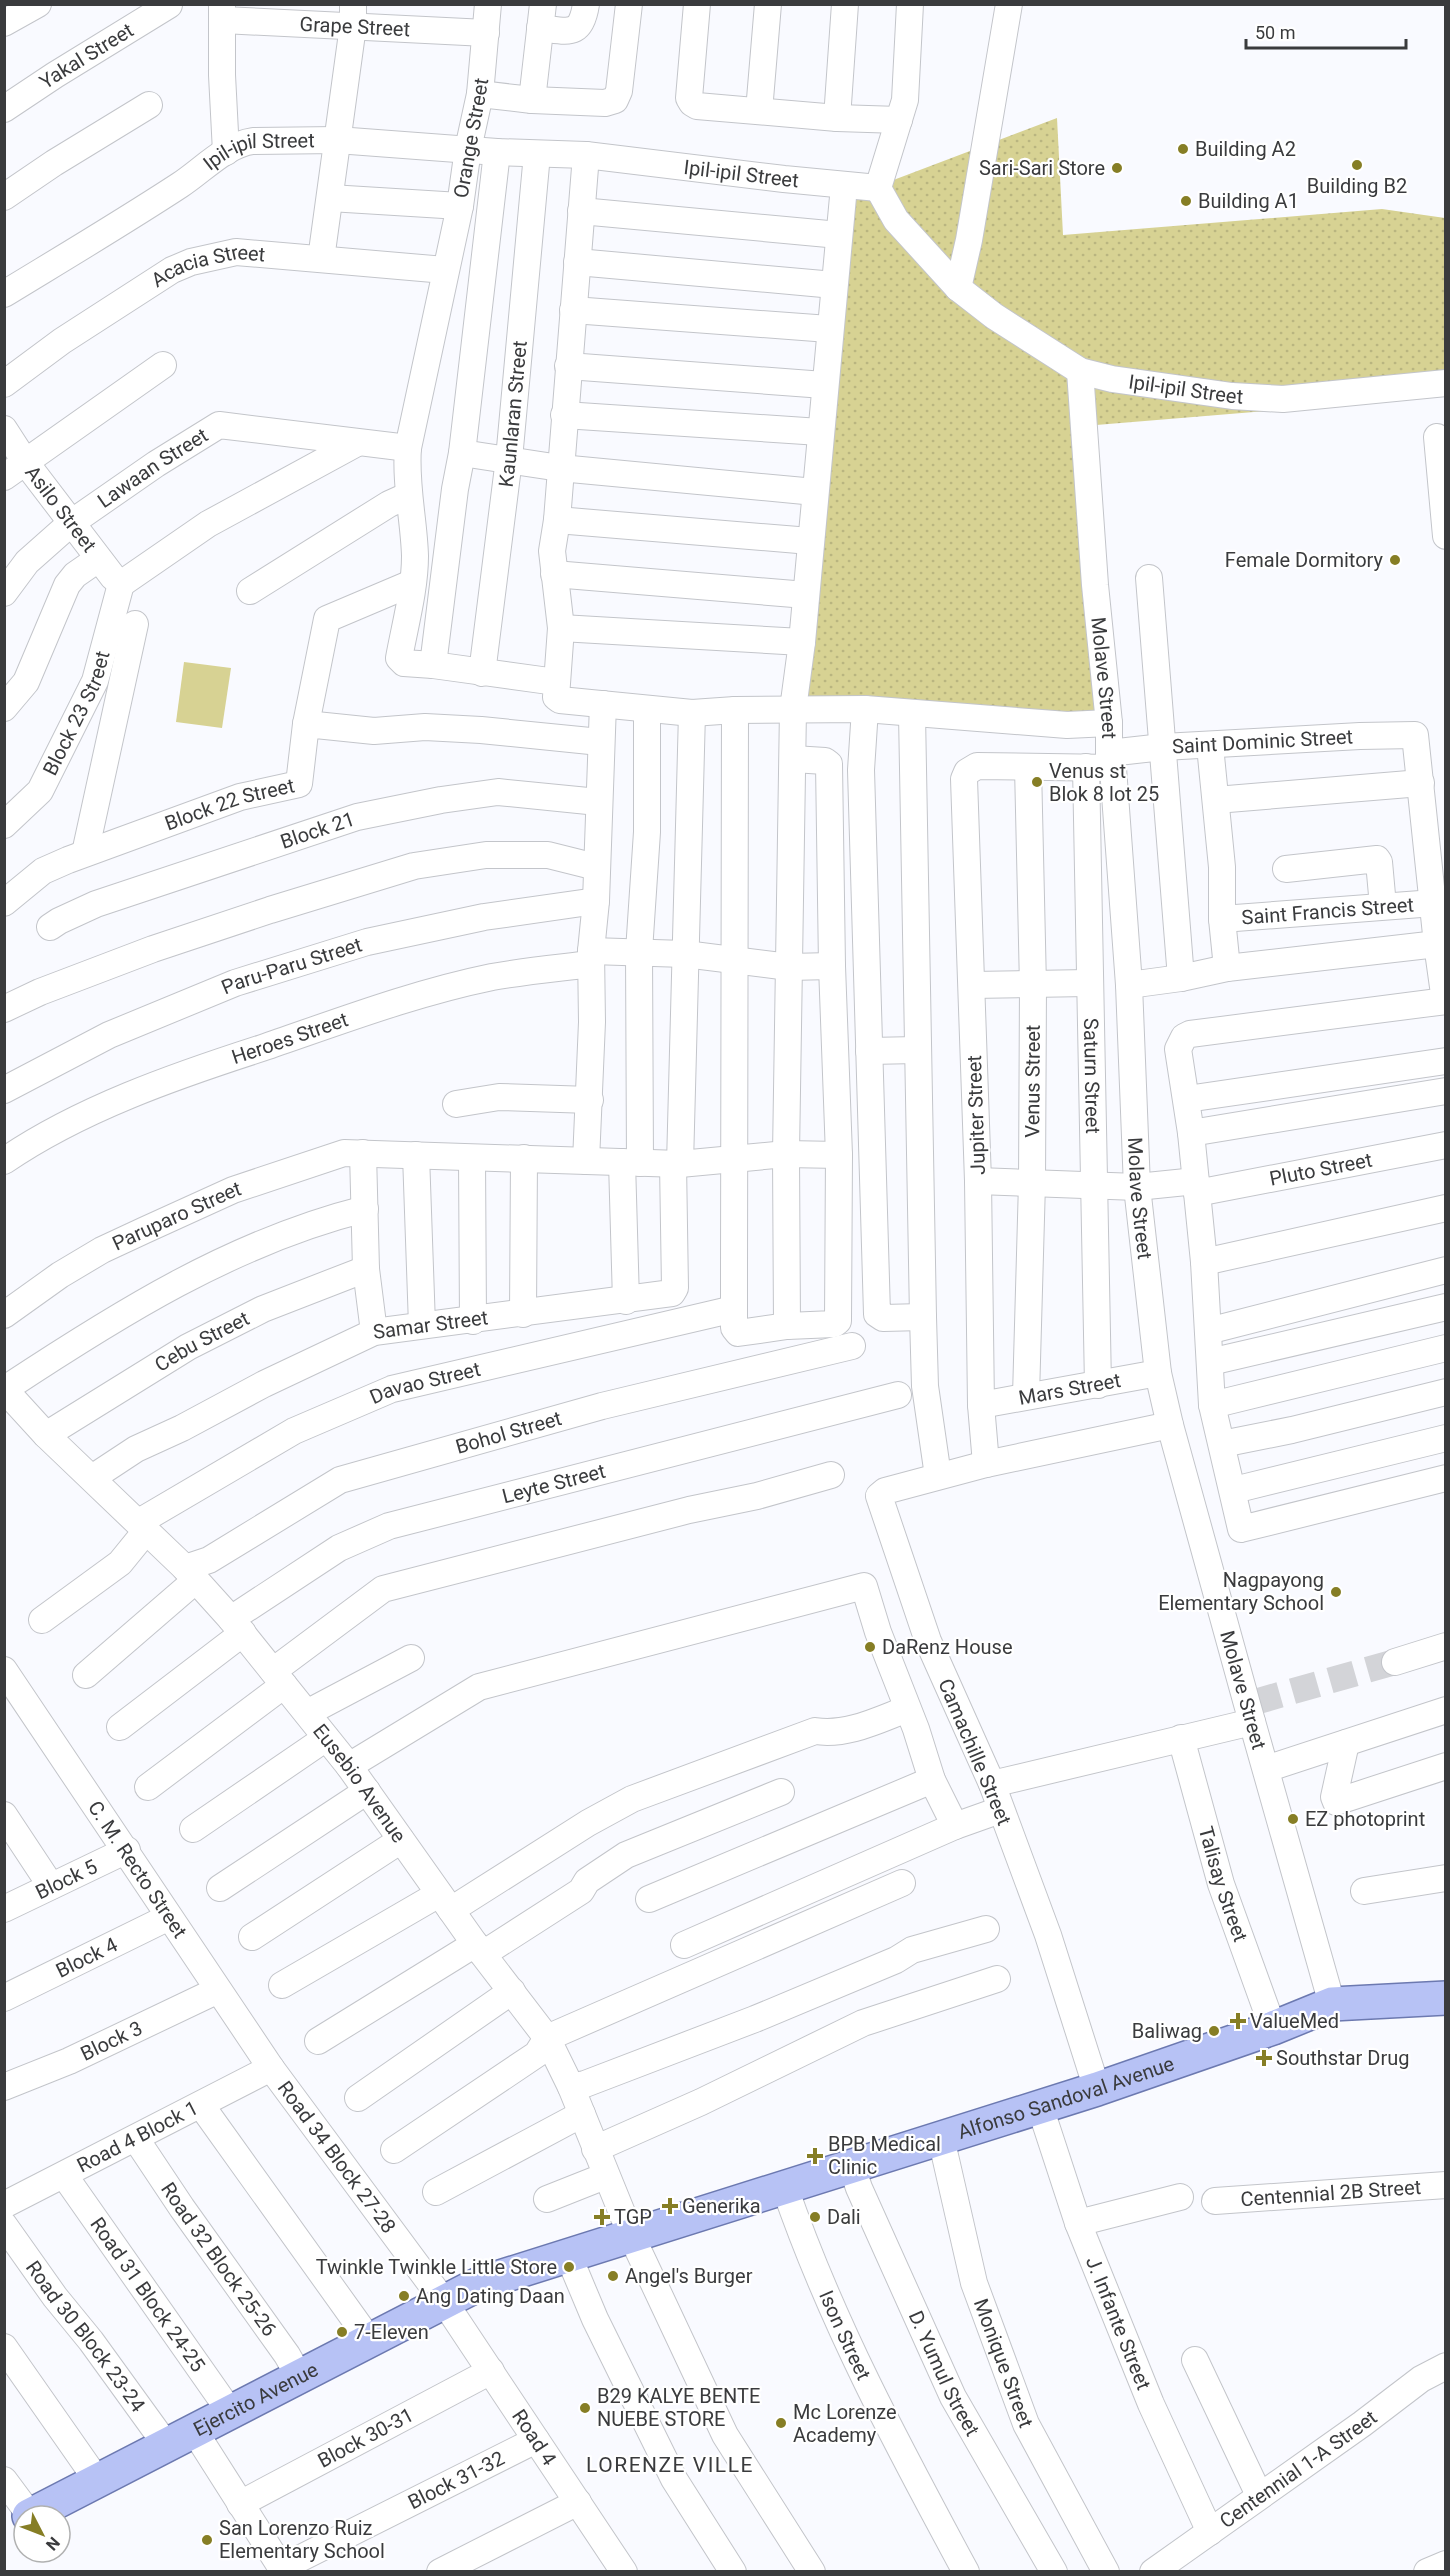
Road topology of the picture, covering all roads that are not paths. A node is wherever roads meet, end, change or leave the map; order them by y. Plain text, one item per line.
1 (38, 4) edge
2 (488, 4) edge
3 (630, 4) edge
4 (697, 4) edge
5 (768, 4) edge
6 (845, 4) edge
7 (910, 4) edge
8 (1009, 4) edge
9 (169, 5) edge
10 (222, 12) edge
11 (353, 15) edge
12 (542, 16) edge
13 (583, 16) edge
14 (4, 23) edge
15 (486, 33) junction
16 (480, 94) junction
17 (532, 100) junction
18 (150, 105) dead end
19 (4, 109) edge
20 (759, 111) junction
21 (837, 118) junction
22 (899, 120) junction
23 (337, 140) junction
24 (468, 149) junction
25 (226, 152) junction
26 (497, 152) junction
27 (537, 154) junction
28 (586, 155) junction
29 (844, 186) junction
30 (878, 188) junction
31 (4, 197) edge
32 (330, 198) junction
33 (460, 206) junction
34 (581, 211) junction
35 (839, 235) junction
36 (969, 240) junction
37 (931, 258) junction
38 (321, 259) junction
39 (577, 262) junction
40 (445, 270) junction
41 (834, 285) junction
42 (958, 288) junction
43 (4, 294) edge
44 (573, 310) junction
45 (829, 330) junction
46 (163, 365) dead end
47 (568, 366) junction
48 (1080, 371) junction
49 (1446, 383) edge
50 (4, 384) edge
51 (824, 385) junction
52 (564, 415) junction
53 (4, 429) edge
54 (820, 432) junction
55 (1437, 437) dead end
56 (357, 443) junction
57 (408, 448) junction
58 (462, 453) junction
59 (509, 459) junction
60 (26, 463) junction
61 (560, 468) junction
62 (4, 477) edge
63 (815, 492) junction
64 (409, 495) junction
65 (557, 520) junction
66 (71, 524) junction
67 (1446, 536) edge
68 (810, 541) junction
69 (98, 559) junction
70 (554, 573) junction
71 (1149, 578) dead end
72 (412, 583) junction
73 (121, 584) junction
74 (250, 591) dead end
75 (4, 593) edge
76 (806, 595) junction
77 (135, 624) dead end
78 (561, 628) junction
79 (802, 642) junction
80 (433, 664) junction
81 (482, 672) junction
82 (556, 682) junction
83 (603, 704) junction
84 (4, 708) edge
85 (793, 709) junction
86 (866, 709) junction
87 (647, 710) junction
88 (735, 710) junction
89 (692, 714) junction
90 (912, 714) junction
91 (1109, 723) junction
92 (306, 724) junction
93 (600, 742) junction
94 (1210, 746) junction
95 (1163, 747) junction
96 (793, 759) junction
97 (1111, 760) junction
98 (1028, 767) junction
99 (1086, 767) junction
100 (972, 768) joint
101 (1421, 783) junction
102 (1216, 800) junction
103 (598, 802) junction
104 (4, 825) edge
105 (85, 853) junction
106 (596, 867) junction
107 (1286, 868) dead end
108 (596, 901) junction
109 (4, 903) edge
110 (1434, 903) junction
111 (1383, 906) junction
112 (1222, 920) junction
113 (50, 927) dead end
114 (1437, 944) junction
115 (639, 951) junction
116 (685, 954) junction
117 (591, 957) junction
118 (734, 959) junction
119 (832, 966) junction
120 (789, 967) junction
121 (1227, 968) junction
122 (1181, 978) junction
123 (1088, 983) junction
124 (972, 985) junction
125 (1129, 985) junction
126 (1033, 986) junction
127 (1445, 1001) edge
128 (4, 1009) edge
129 (917, 1050) junction
130 (869, 1051) junction
131 (1446, 1060) edge
132 (4, 1090) edge
133 (1446, 1091) edge
134 (1187, 1099) junction
135 (590, 1100) junction
136 (456, 1104) dead end
137 (1191, 1133) junction
138 (1446, 1145) edge
139 (363, 1153) junction
140 (786, 1154) junction
141 (416, 1155) junction
142 (838, 1155) junction
143 (472, 1158) junction
144 (524, 1158) junction
145 (736, 1159) junction
146 (4, 1161) edge
147 (586, 1161) junction
148 (631, 1163) junction
149 (676, 1163) junction
150 (978, 1180) junction
151 (1032, 1183) junction
152 (1094, 1184) junction
153 (1137, 1187) junction
154 (1196, 1187) junction
155 (1446, 1208) edge
156 (365, 1209) junction
157 (1204, 1262) junction
158 (366, 1269) junction
159 (1446, 1270) edge
160 (626, 1301) junction
161 (1446, 1307) edge
162 (734, 1309) junction
163 (523, 1314) junction
164 (4, 1315) edge
165 (923, 1317) junction
166 (473, 1321) junction
167 (422, 1325) junction
168 (787, 1326) junction
169 (1208, 1331) junction
170 (374, 1332) junction
171 (852, 1346) dead end
172 (1446, 1348) edge
173 (1210, 1362) junction
174 (1158, 1373) junction
175 (1098, 1385) junction
176 (5, 1389) edge
177 (1446, 1392) edge
178 (898, 1395) dead end
179 (1026, 1396) junction
180 (981, 1405) junction
181 (1212, 1405) junction
182 (1170, 1425) junction
183 (46, 1435) junction
184 (1446, 1438) edge
185 (1222, 1444) junction
186 (986, 1464) junction
187 (831, 1475) dead end
188 (938, 1476) junction
189 (92, 1478) junction
190 (1446, 1478) edge
191 (1234, 1490) junction
192 (143, 1527) junction
193 (191, 1574) junction
194 (42, 1620) dead end
195 (237, 1626) junction
196 (1446, 1646) edge
197 (411, 1658) dead end
198 (1395, 1662) tunnel mouth
199 (4, 1670) edge
200 (86, 1675) dead end
201 (278, 1678) junction
202 (907, 1709) junction
203 (1250, 1710) junction
204 (1446, 1710) edge
205 (306, 1713) junction
206 (120, 1727) dead end
207 (326, 1738) junction
208 (1181, 1738) junction
209 (1346, 1743) junction
210 (349, 1766) junction
211 (1446, 1766) edge
212 (1266, 1769) junction
213 (932, 1780) junction
214 (992, 1784) junction
215 (148, 1787) dead end
216 (367, 1791) junction
217 (782, 1792) dead end
218 (1000, 1810) junction
219 (4, 1815) edge
220 (955, 1826) junction
221 (193, 1829) dead end
222 (401, 1840) junction
223 (126, 1850) junction
224 (1446, 1878) edge
225 (902, 1883) dead end
226 (51, 1886) junction
227 (220, 1888) dead end
228 (1364, 1891) dead end
229 (649, 1899) dead end
230 (445, 1902) junction
231 (4, 1909) edge
232 (169, 1917) junction
233 (986, 1929) dead end
234 (252, 1937) dead end
235 (684, 1945) dead end
236 (479, 1949) junction
237 (997, 1979) dead end
238 (282, 1985) dead end
239 (218, 1990) junction
240 (512, 1992) junction
241 (4, 1998) edge
242 (1446, 1998) edge
243 (1332, 2004) junction
244 (1273, 2028) junction
245 (547, 2038) junction
246 (318, 2041) dead end
247 (271, 2068) junction
248 (4, 2087) edge
249 (571, 2087) junction
250 (1097, 2089) junction
251 (358, 2098) dead end
252 (201, 2105) junction
253 (1040, 2107) junction
254 (582, 2114) junction
255 (941, 2138) junction
256 (136, 2139) junction
257 (595, 2149) junction
258 (394, 2150) dead end
259 (852, 2167) junction
260 (64, 2175) junction
261 (605, 2175) junction
262 (1446, 2186) edge
263 (785, 2188) junction
264 (436, 2192) dead end
265 (1179, 2197) dead end
266 (547, 2199) dead end
267 (1215, 2200) dead end
268 (4, 2205) edge
269 (1078, 2223) junction
270 (4, 2225) edge
271 (632, 2235) junction
272 (569, 2257) junction
273 (481, 2283) joint
274 (446, 2303) junction
275 (370, 2341) junction
276 (4, 2347) edge
277 (1195, 2360) dead end
278 (1446, 2366) edge
279 (491, 2371) junction
280 (300, 2378) junction
281 (231, 2413) junction
282 (181, 2439) junction
283 (536, 2440) junction
284 (4, 2480) edge
285 (97, 2480) junction
286 (1259, 2495) junction
287 (578, 2502) junction
288 (21, 2504) edge
289 (52, 2504) edge
290 (240, 2504) junction
291 (1210, 2532) junction
292 (1446, 2564) edge
293 (615, 2569) edge
294 (282, 2570) edge
295 (440, 2571) edge
296 (733, 2571) edge
297 (812, 2571) edge
298 (966, 2571) edge
299 (1054, 2571) edge
300 (1106, 2571) edge
301 (1153, 2571) edge
302 (1427, 2571) edge

1 - 14 street
2 - 15 street, Orange Street
3 - 17 street
4 - 20 street
5 - 20 street
6 - 21 street
7 - 22 street
8 - 36 street
9 - 19 street, Yakal Street
10 - 11 street, Grape Street
10 - 25 street
11 - 15 street, Grape Street
11 - 23 street
12 - 13 street
12 - 17 street
15 - 16 street, Orange Street
16 - 17 street
16 - 24 street, Orange Street
18 - 31 street
20 - 21 street
21 - 22 street
22 - 30 street
23 - 24 street, Ipil-ipil Street
23 - 25 street, Ipil-ipil Street
23 - 32 street
24 - 26 street, Ipil-ipil Street
24 - 33 street, Orange Street
25 - 43 street, Ipil-ipil Street
26 - 27 street, Ipil-ipil Street
26 - 58 street
27 - 28 street, Ipil-ipil Street
27 - 59 street, Kaunlaran Street
28 - 29 street, Ipil-ipil Street
28 - 34 street
29 - 30 street, Ipil-ipil Street
29 - 35 street
30 - 37 street, Ipil-ipil Street
32 - 33 street
32 - 38 street
33 - 40 street, Orange Street
34 - 35 street
34 - 39 street
35 - 41 street
36 - 37 street
36 - 42 street
37 - 42 street, Ipil-ipil Street
38 - 40 street, Acacia Street
38 - 50 street, Acacia Street
39 - 41 street
39 - 44 street
40 - 57 street, Orange Street
41 - 45 street
42 - 48 street, Ipil-ipil Street
44 - 45 street
44 - 47 street
45 - 51 street
46 - 60 street
47 - 51 street
47 - 52 street
48 - 49 street, Ipil-ipil Street
48 - 91 street, Molave Street
51 - 54 street
52 - 54 street
52 - 61 street
53 - 60 street, Asilo Street
54 - 63 street
55 - 67 street
56 - 57 street, Lawaan Street
56 - 66 street, Lawaan Street
56 - 73 street
57 - 64 street, Orange Street
58 - 59 street
58 - 80 street
59 - 61 street
59 - 81 street, Kaunlaran Street
60 - 62 street
60 - 66 street, Asilo Street
61 - 63 street
61 - 65 street
63 - 68 street
64 - 72 street, Orange Street
64 - 74 street
65 - 68 street
65 - 70 street
66 - 69 street, Asilo Street
66 - 75 street, Lawaan Street
68 - 76 street
69 - 73 street, Asilo Street
69 - 84 street
70 - 76 street
70 - 78 street
71 - 95 street
72 - 80 street, Orange Street
72 - 92 street
73 - 104 street, Block 23 Street
76 - 79 street
77 - 105 street
78 - 79 street
78 - 82 street
79 - 85 street
80 - 81 street
81 - 82 street
82 - 83 street
83 - 87 street
83 - 93 street
85 - 86 street
85 - 88 street
85 - 96 street
86 - 90 street
86 - 130 street
87 - 89 street
87 - 115 street
88 - 89 street
88 - 118 street
89 - 116 street
90 - 91 street
90 - 129 street
91 - 97 street, Molave Street
92 - 93 street
92 - 105 street, Block 22 Street
93 - 103 street
94 - 95 street, Saint Dominic Street
94 - 101 street, Saint Dominic Street
94 - 102 street
95 - 97 street, Saint Dominic Street
95 - 122 street
96 - 119 street
96 - 120 street
97 - 99 street, Saint Dominic Street
97 - 125 street, Molave Street
98 - 99 street, Saint Dominic Street
98 - 100 street, Saint Dominic Street
98 - 126 street, Venus Street
99 - 123 street, Saturn Street
100 - 124 street, Jupiter Street
101 - 102 street
101 - 110 street
102 - 112 street
103 - 106 street
103 - 113 street, Block 21
105 - 109 street, Block 22 Street
106 - 108 street
106 - 128 street
107 - 111 street
108 - 117 street
108 - 132 street, Paru-Paru Street
110 - 111 street, Saint Francis Street
110 - 114 street
111 - 112 street, Saint Francis Street
112 - 121 street
114 - 121 street
114 - 127 street
115 - 116 street, Heroes Street
115 - 117 street, Heroes Street
115 - 148 street
116 - 118 street, Heroes Street
116 - 149 street
117 - 135 street
117 - 146 street, Heroes Street
118 - 120 street, Heroes Street
118 - 145 street
119 - 120 street, Heroes Street
119 - 142 street
120 - 140 street
121 - 122 street
122 - 125 street
123 - 126 street
123 - 152 street, Saturn Street
124 - 126 street
124 - 150 street, Jupiter Street
125 - 153 street, Molave Street
126 - 151 street, Venus Street
127 - 134 street
129 - 130 street
129 - 165 street
130 - 165 street
131 - 134 street
133 - 137 street
134 - 137 street
135 - 136 street
135 - 147 street
137 - 154 street
138 - 154 street, Pluto Street
139 - 141 street, Paruparo Street
139 - 156 street
139 - 164 street, Paruparo Street
140 - 142 street, Paruparo Street
140 - 145 street, Paruparo Street
140 - 168 street
141 - 143 street, Paruparo Street
141 - 167 street
142 - 168 street
143 - 144 street, Paruparo Street
143 - 166 street
144 - 147 street, Paruparo Street
144 - 163 street
145 - 149 street, Paruparo Street
145 - 162 street
147 - 148 street, Paruparo Street
148 - 149 street, Paruparo Street
148 - 160 street
149 - 160 street, Samar Street
150 - 151 street, Pluto Street
150 - 180 street, Jupiter Street
151 - 152 street, Pluto Street
151 - 179 street, Venus Street
152 - 153 street, Pluto Street
152 - 175 street, Saturn Street
153 - 154 street, Pluto Street
153 - 174 street, Molave Street
154 - 157 street
155 - 157 street
156 - 158 street
156 - 176 street
157 - 169 street
158 - 170 street
158 - 183 street, Cebu Street
159 - 169 street
160 - 163 street, Samar Street
161 - 173 street
162 - 168 street
162 - 192 street, Davao Street
163 - 166 street, Samar Street
165 - 188 street
166 - 167 street, Samar Street
167 - 170 street, Samar Street
169 - 173 street
170 - 189 street, Samar Street
171 - 193 street, Bohol Street
172 - 181 street
173 - 181 street
174 - 175 street, Mars Street
174 - 182 street, Molave Street
175 - 179 street, Mars Street
176 - 183 street, Eusebio Avenue
177 - 185 street
178 - 195 street, Leyte Street
179 - 180 street, Mars Street
180 - 186 street, Jupiter Street
181 - 185 street
182 - 186 street, Camachille Street
182 - 203 street, Molave Street
183 - 189 street, Eusebio Avenue
184 - 191 street
185 - 191 street
186 - 188 street, Camachille Street
187 - 201 street
188 - 214 street, Camachille Street
189 - 192 street, Eusebio Avenue
190 - 191 street
192 - 193 street, Eusebio Avenue
192 - 194 street, Davao Street
193 - 195 street, Eusebio Avenue
193 - 200 street, Bohol Street
195 - 201 street, Eusebio Avenue
195 - 206 street, Leyte Street
196 - 198 street
197 - 205 street
199 - 223 street, C. M. Recto Street
201 - 205 street, Eusebio Avenue
201 - 215 street
202 - 210 street
202 - 213 street
202 - 230 street
203 - 208 street
203 - 212 street, Molave Street
204 - 209 street
205 - 207 street, Eusebio Avenue
207 - 210 street, Eusebio Avenue
207 - 221 street
208 - 214 street
208 - 244 street, Talisay Street
209 - 211 street
209 - 212 street
210 - 216 street, Eusebio Avenue
212 - 243 street, Molave Street
213 - 220 street
213 - 229 street
214 - 218 street, Camachille Street
216 - 222 street, Eusebio Avenue
216 - 227 street
217 - 236 street
218 - 220 street
218 - 250 street, Camachille Street
219 - 226 street
220 - 235 street
222 - 230 street, Eusebio Avenue
222 - 234 street
223 - 226 street, Block 5
223 - 232 street, C. M. Recto Street
224 - 228 street
225 - 245 street
226 - 231 street, Block 5
230 - 236 street, Eusebio Avenue
230 - 238 street
232 - 239 street, C. M. Recto Street
232 - 241 street, Block 4
233 - 249 street
236 - 240 street, Eusebio Avenue
236 - 246 street
237 - 257 street
239 - 247 street, C. M. Recto Street
239 - 248 street, Block 3
240 - 245 street, Eusebio Avenue
240 - 251 street
242 - 243 main road, Alfonso Sandoval Avenue
243 - 244 main road, Alfonso Sandoval Avenue
244 - 250 main road, Alfonso Sandoval Avenue
245 - 249 street, Eusebio Avenue
245 - 258 street
247 - 252 street, Road 4 Block 1
247 - 274 street, Road 34 Block 27-28
249 - 254 street, Eusebio Avenue
250 - 253 main road, Alfonso Sandoval Avenue
252 - 256 street, Road 4 Block 1
252 - 275 street
253 - 255 main road, Alfonso Sandoval Avenue
253 - 269 street, J. Infante Street
254 - 257 street, Eusebio Avenue
254 - 264 street
255 - 259 main road, Alfonso Sandoval Avenue
255 - 300 street, Monique Street
256 - 260 street, Road 4 Block 1
256 - 280 street, Road 32 Block 25-26
257 - 261 street, Eusebio Avenue
259 - 263 main road, Alfonso Sandoval Avenue
259 - 299 street, D. Yumul Street
260 - 268 street, Road 4 Block 1
260 - 281 street, Road 31 Block 24-25
261 - 266 street
261 - 271 street, Eusebio Avenue
262 - 267 street, Centennial 2B Street
263 - 271 main road, Alfonso Sandoval Avenue
263 - 298 street, Ison Street
265 - 269 street
269 - 291 street, J. Infante Street
270 - 282 street, Road 30 Block 23-24
271 - 272 main road, Alfonso Sandoval Avenue
271 - 297 street, Eusebio Avenue
272 - 273 main road, Alfonso Sandoval Avenue
272 - 296 street
273 - 274 main road, Ejercito Avenue
274 - 275 main road, Ejercito Avenue
274 - 279 street, Road 4
275 - 280 main road, Ejercito Avenue
276 - 285 street
277 - 286 street
278 - 286 street, Centennial 1-A Street
279 - 283 street, Road 4
279 - 290 street, Block 30-31
280 - 281 main road, Ejercito Avenue
281 - 282 main road, Ejercito Avenue
282 - 285 main road, Ejercito Avenue
282 - 290 street, Road 30 Block 23-24
283 - 287 street, Road 4
283 - 294 street, Block 31-32
284 - 288 street
285 - 289 main road, Ejercito Avenue
286 - 291 street, Centennial 1-A Street
287 - 293 street, Road 4
287 - 295 street
290 - 294 street, Road 30 Block 23-24
291 - 301 street, Centennial 1-A Street
292 - 302 street

